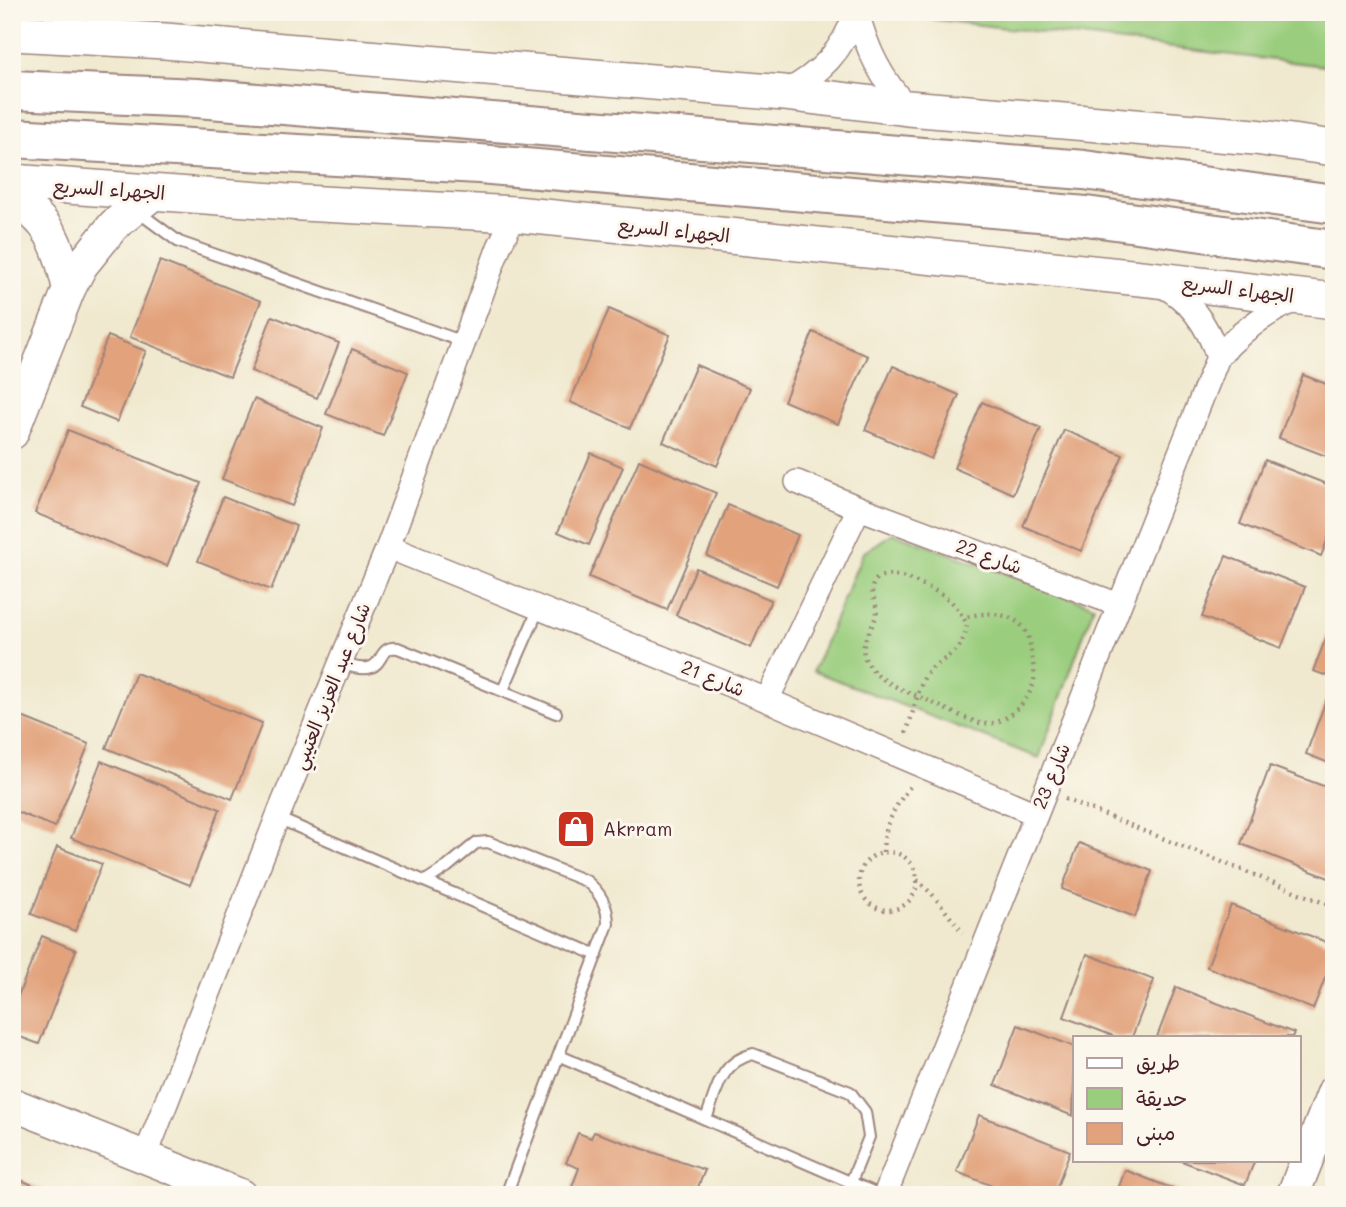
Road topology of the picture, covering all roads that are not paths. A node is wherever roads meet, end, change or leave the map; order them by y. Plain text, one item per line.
1 (857, 12) edge
2 (12, 33) edge
3 (12, 90) edge
4 (784, 93) junction
5 (908, 108) junction
6 (12, 138) edge
7 (1334, 148) edge
8 (12, 182) edge
9 (12, 200) edge
10 (144, 200) junction
11 (1334, 204) edge
12 (515, 214) junction
13 (1334, 250) edge
14 (1150, 279) junction
15 (69, 289) junction
16 (1319, 299) edge
17 (464, 342) junction
18 (1218, 357) junction
19 (21, 388) edge
20 (12, 433) edge
21 (797, 482) dead end
22 (859, 508) junction
23 (388, 547) junction
24 (1119, 605) junction
25 (539, 608) junction
26 (341, 663) junction
27 (503, 690) junction
28 (767, 701) junction
29 (556, 713) dead end
30 (1036, 814) junction
31 (277, 818) junction
32 (427, 880) junction
33 (597, 955) junction
34 (560, 1056) junction
35 (1333, 1101) edge
36 (12, 1104) edge
37 (706, 1119) junction
38 (145, 1157) junction
39 (851, 1182) junction
40 (240, 1195) edge
41 (506, 1195) edge
42 (880, 1195) edge
43 (886, 1195) edge
44 (1293, 1195) edge

1 - 4 street
1 - 5 street
2 - 4 main road
3 - 11 highway
4 - 5 main road
5 - 7 main road
6 - 13 highway
8 - 10 main road, الجهراء السريع
9 - 15 street
10 - 12 main road, الجهراء السريع
10 - 15 street
10 - 17 lane
12 - 14 main road, الجهراء السريع
12 - 17 street, شارع عبد العزيز العتيبي
14 - 16 main road, الجهراء السريع
14 - 18 street
15 - 19 street
16 - 18 street, شارع 23
17 - 23 street, شارع عبد العزيز العتيبي
18 - 24 street, شارع 23
19 - 20 street
21 - 22 street, شارع 22
22 - 24 street, شارع 22
22 - 28 street
23 - 25 street, شارع 21
23 - 26 street, شارع عبد العزيز العتيبي
24 - 30 street, شارع 23
25 - 27 lane
25 - 28 street, شارع 21
26 - 27 lane
26 - 31 street, شارع عبد العزيز العتيبي
27 - 29 lane
28 - 30 street, شارع 21
30 - 43 street, شارع 23
31 - 32 lane
31 - 38 street, شارع عبد العزيز العتيبي
32 - 33 lane
32 - 33 lane
33 - 34 lane
34 - 37 lane
34 - 41 lane
35 - 44 street
36 - 38 street
37 - 39 lane
37 - 39 lane
38 - 40 street
39 - 42 lane

